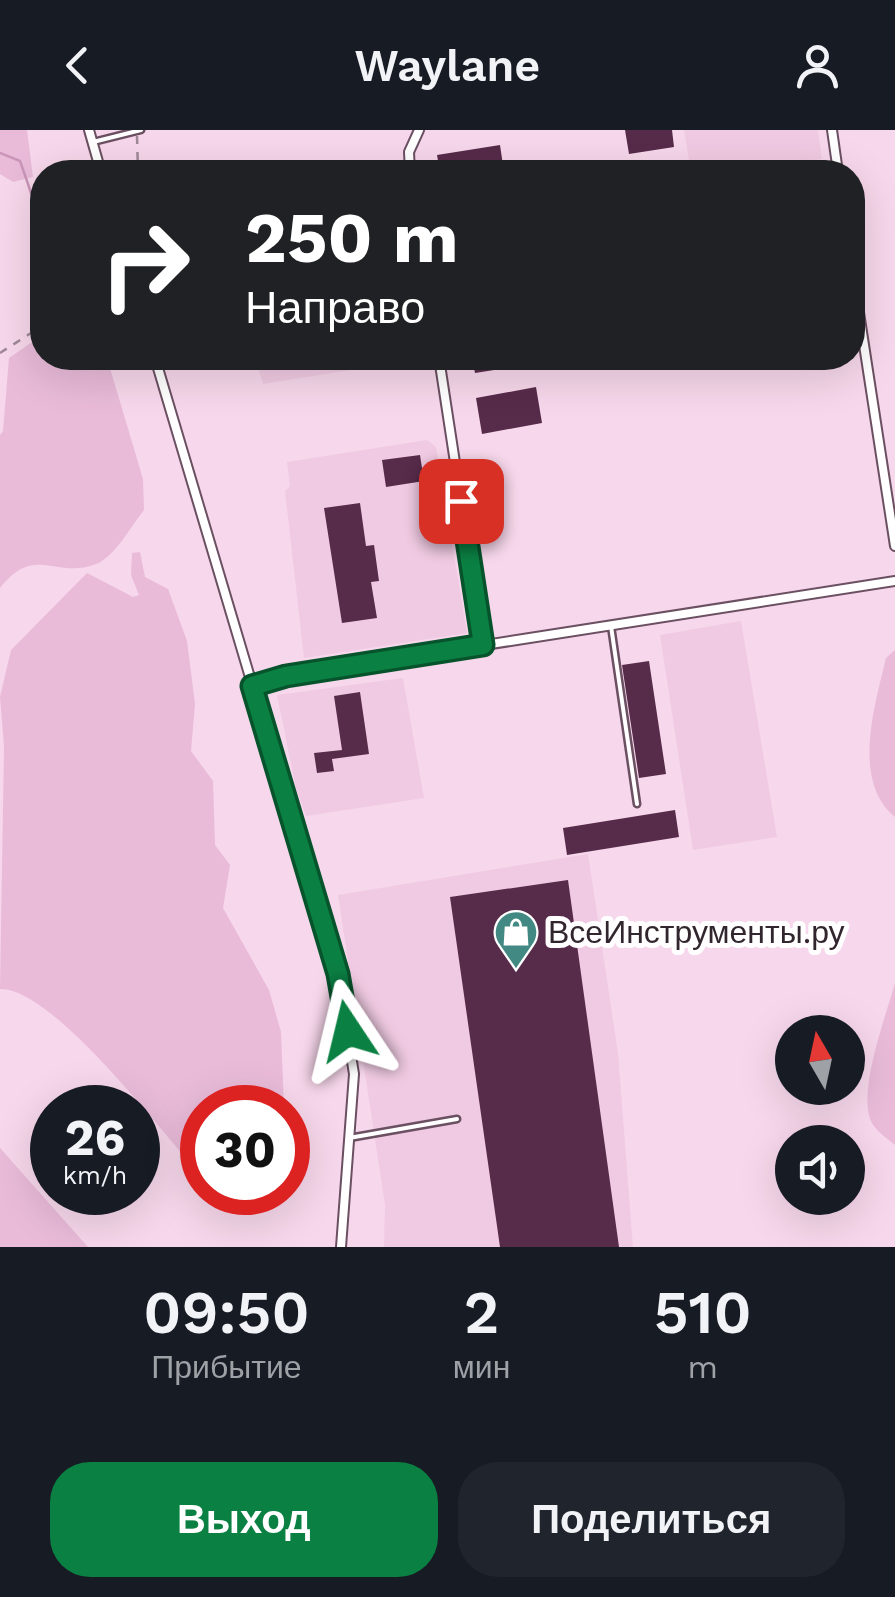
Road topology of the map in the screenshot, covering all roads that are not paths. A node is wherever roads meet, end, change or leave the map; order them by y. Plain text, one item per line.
1 (89, 130) edge
2 (832, 130) edge
3 (416, 131) edge
4 (139, 132) edge
5 (92, 142) junction
6 (98, 160) edge
7 (409, 160) edge
8 (836, 160) edge
9 (865, 351) edge
10 (159, 370) edge
11 (440, 370) edge
12 (895, 546) edge
13 (895, 580) edge
14 (611, 626) junction
15 (483, 645) junction
16 (252, 686) junction
17 (637, 804) dead end
18 (457, 1120) dead end
19 (349, 1138) junction
20 (341, 1247) edge

1 - 5 street
2 - 8 street
3 - 7 street
4 - 5 lane
5 - 6 street
9 - 12 street
10 - 16 street
11 - 15 street
13 - 14 street
14 - 15 street
14 - 17 lane
15 - 16 street
16 - 19 street
18 - 19 lane
19 - 20 street

